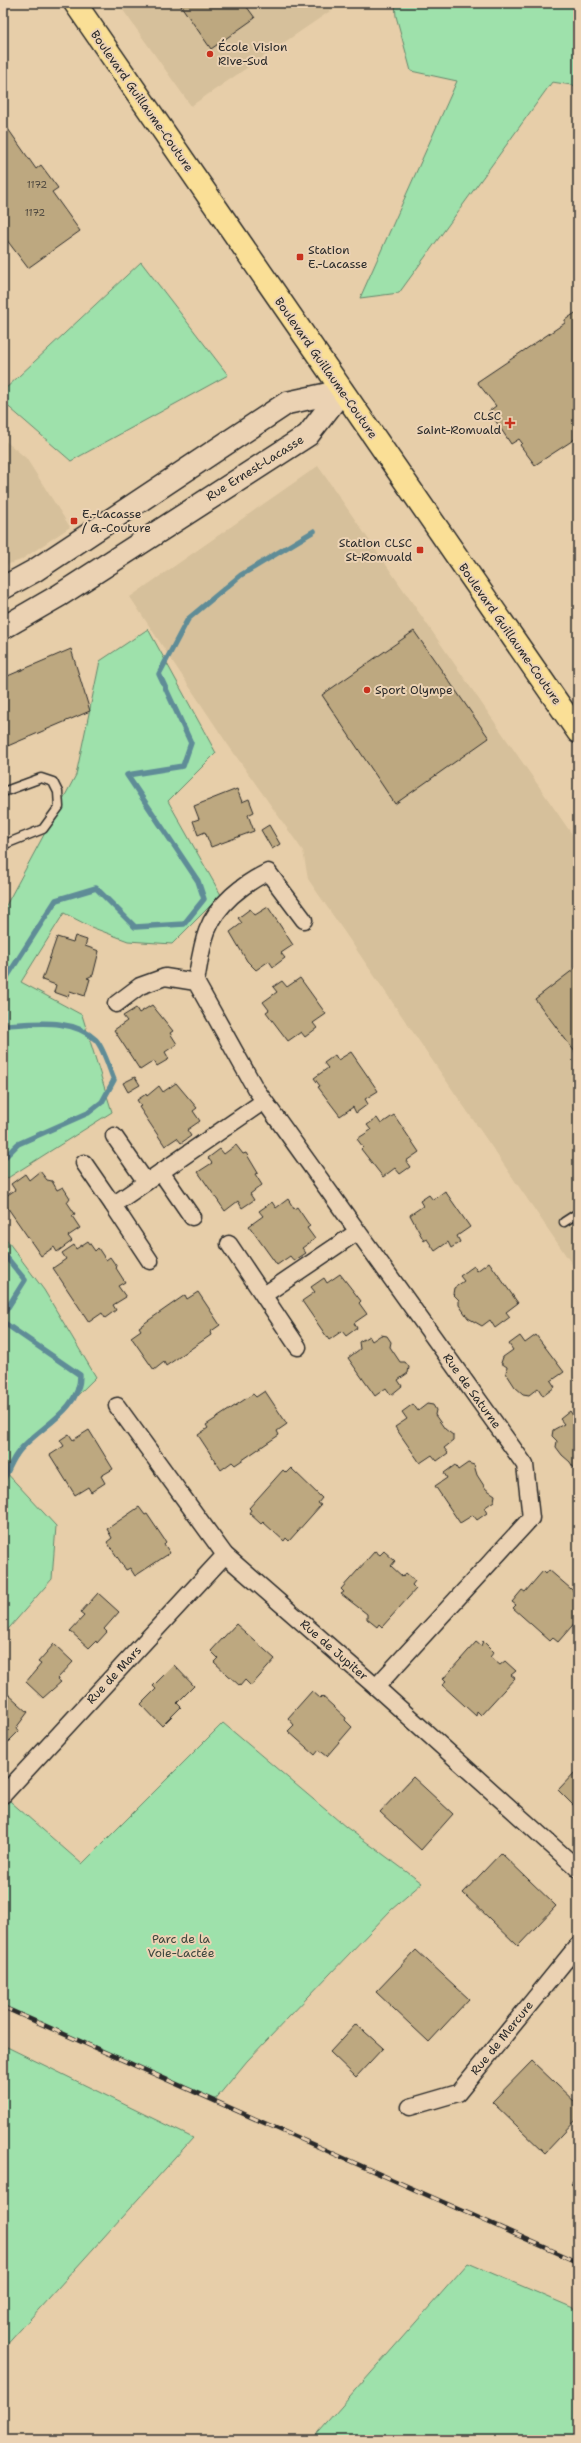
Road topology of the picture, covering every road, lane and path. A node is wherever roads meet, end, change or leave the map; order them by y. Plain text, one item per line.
1 (75, 3) edge
2 (342, 391) junction
3 (3, 588) edge
4 (3, 628) edge
5 (578, 732) edge
6 (3, 792) edge
7 (3, 845) edge
8 (304, 920) dead end
9 (196, 982) junction
10 (116, 1004) dead end
11 (259, 1095) junction
12 (114, 1136) dead end
13 (84, 1163) dead end
14 (161, 1172) junction
15 (146, 1182) junction
16 (113, 1205) junction
17 (578, 1213) edge
18 (192, 1217) dead end
19 (564, 1222) dead end
20 (357, 1232) junction
21 (229, 1244) dead end
22 (150, 1261) dead end
23 (264, 1295) junction
24 (298, 1347) dead end
25 (118, 1406) dead end
26 (225, 1555) junction
27 (376, 1687) junction
28 (3, 1794) edge
29 (578, 1869) edge
30 (578, 1945) edge
31 (410, 2107) dead end

1 - 2 main road, Boulevard Guillaume-Couture
2 - 3 street
2 - 4 street, Rue Ernest-Lacasse
2 - 5 main road, Boulevard Guillaume-Couture
6 - 7 lane
8 - 9 street
9 - 10 street
9 - 11 street, Rue de Saturne
11 - 14 street
11 - 20 street, Rue de Saturne
12 - 15 street
13 - 16 street
14 - 15 street
14 - 18 street
15 - 16 street
16 - 22 street
17 - 19 lane
20 - 23 street
20 - 27 street, Rue de Saturne
21 - 23 street
23 - 24 street
25 - 26 street, Rue de Jupiter
26 - 27 street, Rue de Jupiter
26 - 28 street, Rue de Mars
27 - 29 street, Rue de Jupiter
30 - 31 street, Rue de Mercure

